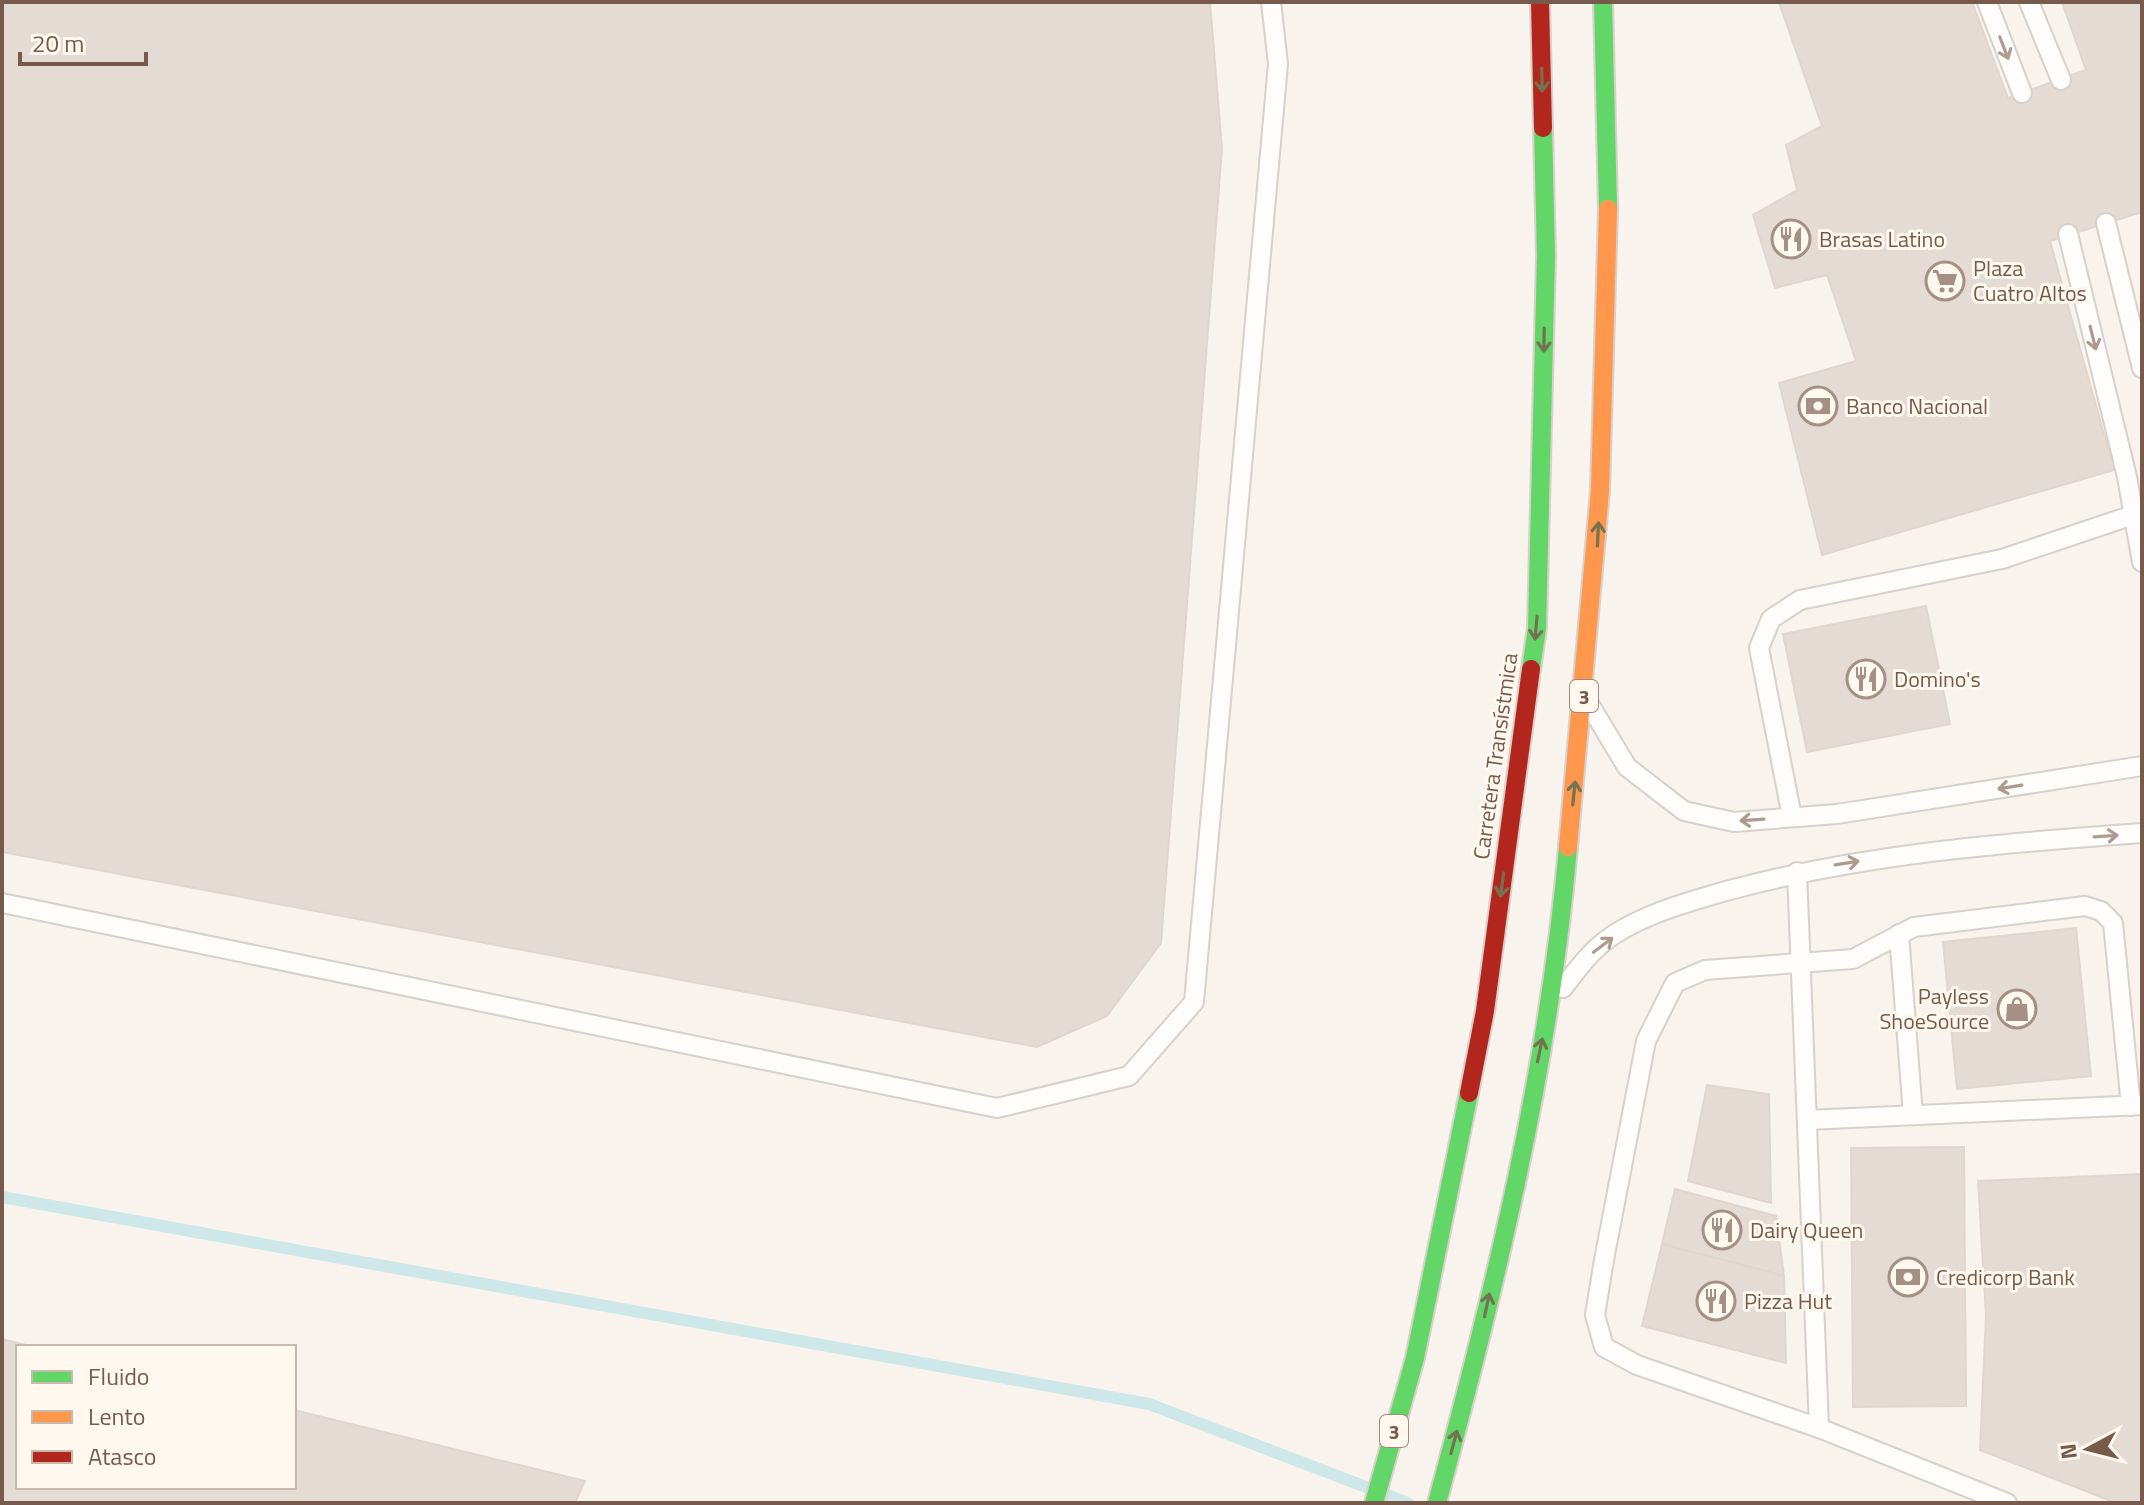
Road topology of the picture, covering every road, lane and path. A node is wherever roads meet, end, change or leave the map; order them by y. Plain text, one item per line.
1 (1271, 2) edge
2 (1540, 2) edge
3 (1603, 2) edge
4 (1987, 2) edge
5 (2029, 2) edge
6 (2061, 80) dead end
7 (2022, 93) dead end
8 (2106, 223) dead end
9 (2068, 234) dead end
10 (2142, 368) edge
11 (2138, 513) edge
12 (2142, 562) edge
13 (1584, 696) junction
14 (2142, 766) edge
15 (1792, 817) junction
16 (2142, 833) edge
17 (1797, 872) junction
18 (2, 903) edge
19 (1899, 934) junction
20 (1801, 966) junction
21 (1550, 1002) junction
22 (2136, 1106) edge
23 (1913, 1115) junction
24 (1807, 1120) junction
25 (1819, 1428) junction
26 (1374, 1503) edge
27 (1437, 1503) edge
28 (2007, 1503) edge

1 - 18 lane
2 -> 26 main road, Carretera Transístmica / 3
13 -> 3 main road, 3
4 -> 7 lane
5 - 6 lane
8 - 10 lane
9 -> 11 lane
11 - 12 lane
11 - 15 lane
15 -> 13 lane
21 -> 13 main road, 3
14 -> 15 lane
17 -> 16 lane
17 - 20 lane
21 -> 17 lane
19 - 20 lane
19 - 22 lane
19 - 23 lane
20 - 24 lane
20 - 25 lane
27 -> 21 main road, 3
22 - 23 lane
23 - 24 lane
24 - 25 lane
25 - 28 lane

